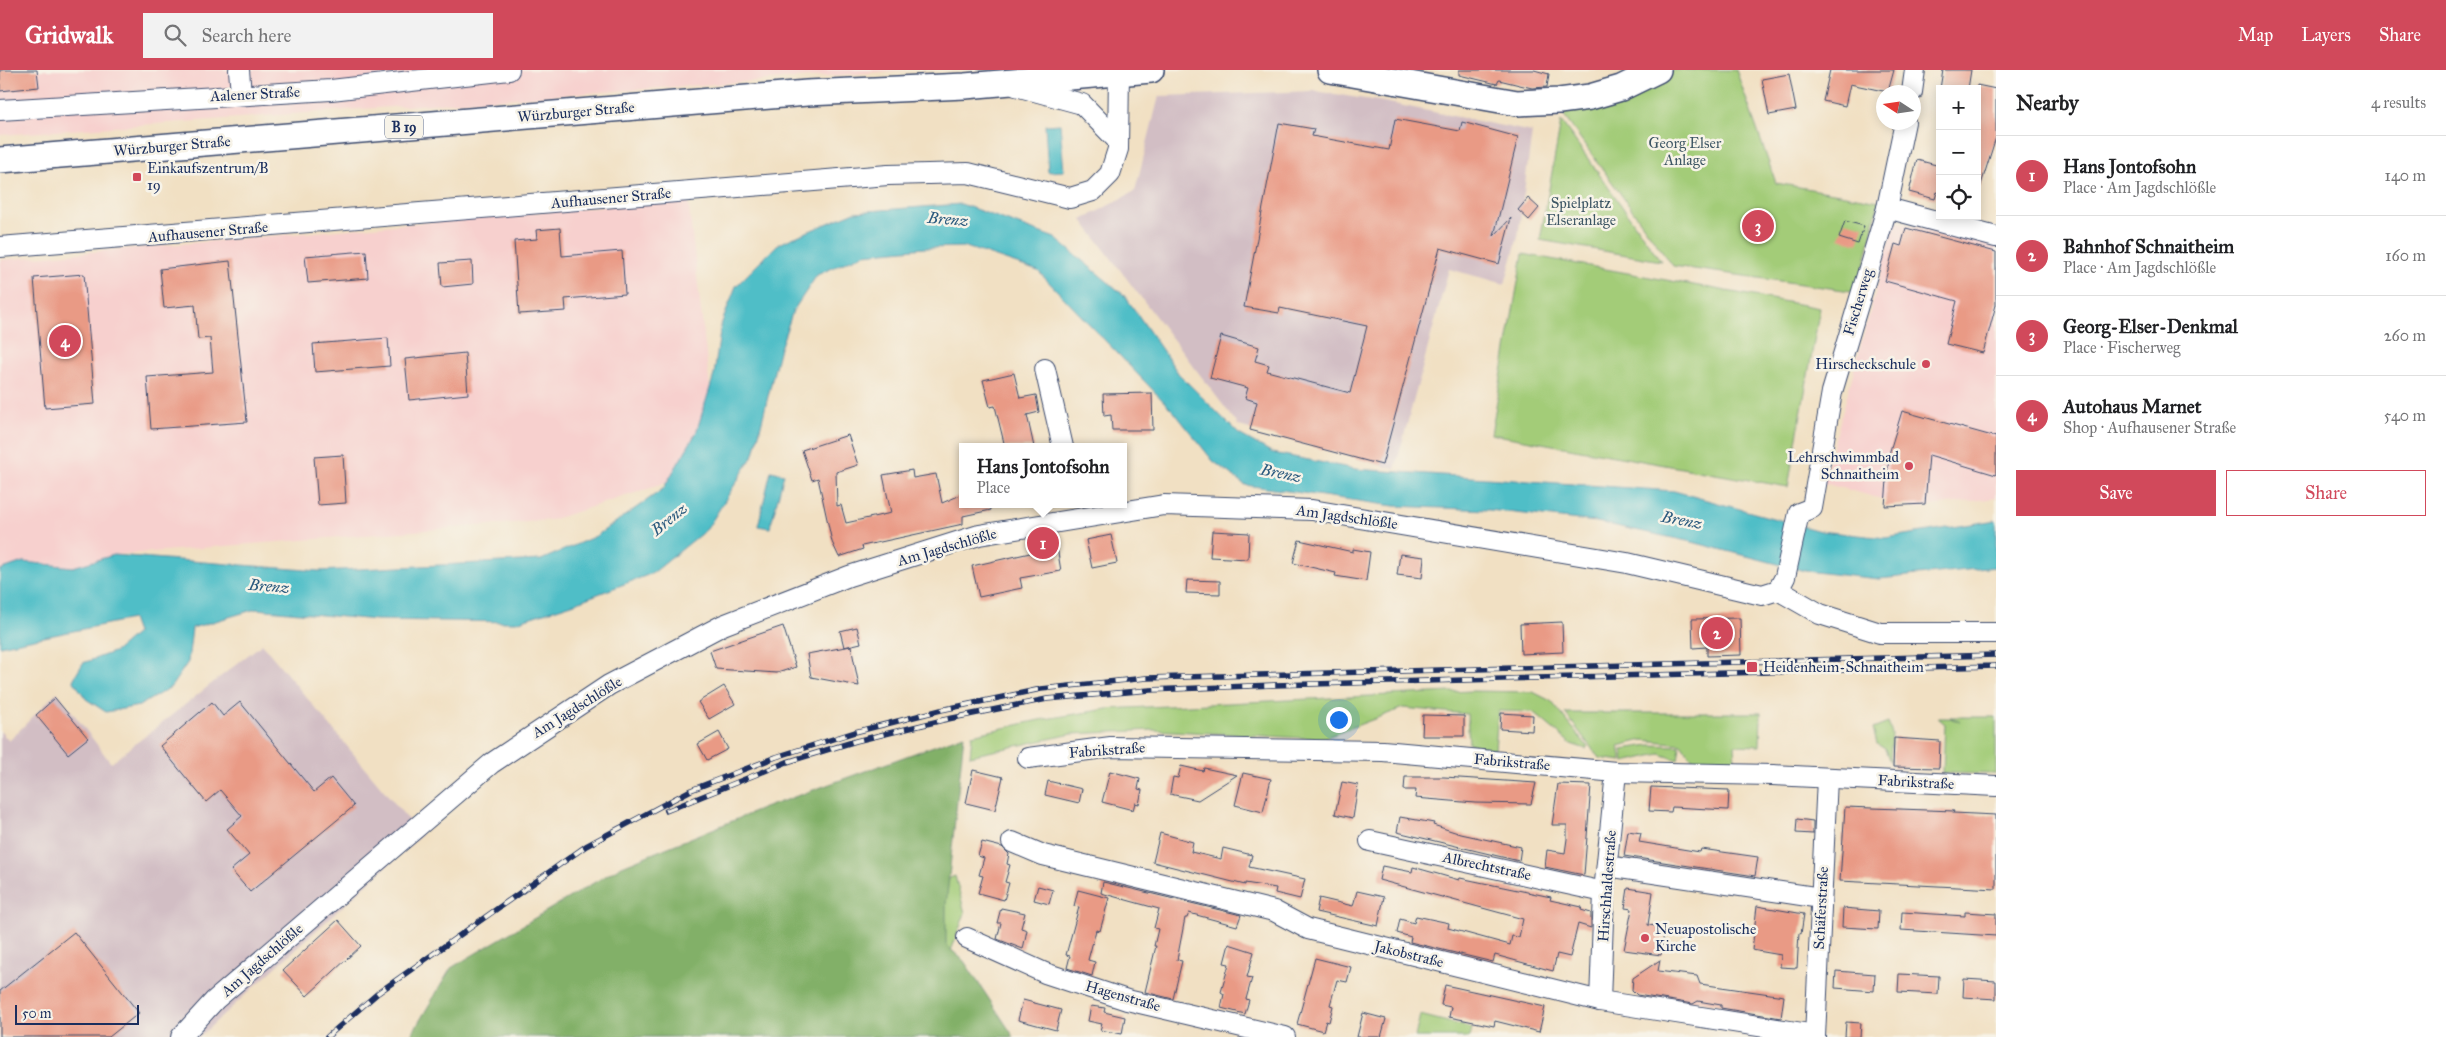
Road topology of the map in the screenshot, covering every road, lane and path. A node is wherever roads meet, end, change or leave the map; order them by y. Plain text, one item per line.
1 (239, 70) edge
2 (509, 70) edge
3 (1152, 70) edge
4 (1330, 70) edge
5 (1658, 70) edge
6 (1915, 70) edge
7 (1119, 71) edge
8 (1005, 83) junction
9 (1913, 85) edge
10 (241, 94) junction
11 (0, 110) edge
12 (1903, 130) edge
13 (1118, 141) junction
14 (0, 160) edge
15 (1887, 208) junction
16 (1996, 237) edge
17 (0, 247) edge
18 (1045, 369) dead end
19 (1062, 443) edge
20 (1122, 508) edge
21 (1127, 508) edge
22 (1079, 511) edge
23 (1781, 584) junction
24 (1996, 633) edge
25 (1028, 758) dead end
26 (1616, 772) junction
27 (1827, 778) junction
28 (1996, 786) edge
29 (1370, 841) dead end
30 (1012, 842) dead end
31 (1607, 866) junction
32 (1604, 892) junction
33 (1821, 898) junction
34 (967, 938) dead end
35 (1600, 1001) junction
36 (1815, 1036) edge
37 (181, 1037) edge
38 (1285, 1037) edge

1 - 10 street
2 - 10 street, Aalener Straße
3 - 7 main road, Würzburger Straße / B 19
4 - 5 main road
6 - 9 street
7 - 8 main road, Würzburger Straße / B 19
7 - 13 street, Aufhausener Straße
8 - 13 street
8 - 14 main road, Würzburger Straße / B 19
10 - 11 street, Aalener Straße
12 - 15 street, Fischerweg
13 - 17 street, Aufhausener Straße
15 - 16 street
15 - 23 street, Fischerweg
18 - 19 street
20 - 22 street, Am Jagdschlößle
21 - 23 street, Am Jagdschlößle
22 - 37 street, Am Jagdschlößle
23 - 24 street
25 - 26 street, Fabrikstraße
26 - 27 street, Fabrikstraße
26 - 31 street, Hirschhaldestraße
27 - 28 street, Fabrikstraße
27 - 33 street, Schäferstraße
29 - 32 street, Albrechtstraße
30 - 35 street, Jakobstraße
31 - 32 street, Hirschhaldestraße
31 - 33 street
32 - 35 street, Hirschhaldestraße
33 - 36 street, Schäferstraße
34 - 38 street, Hagenstraße
35 - 36 street, Jakobstraße

